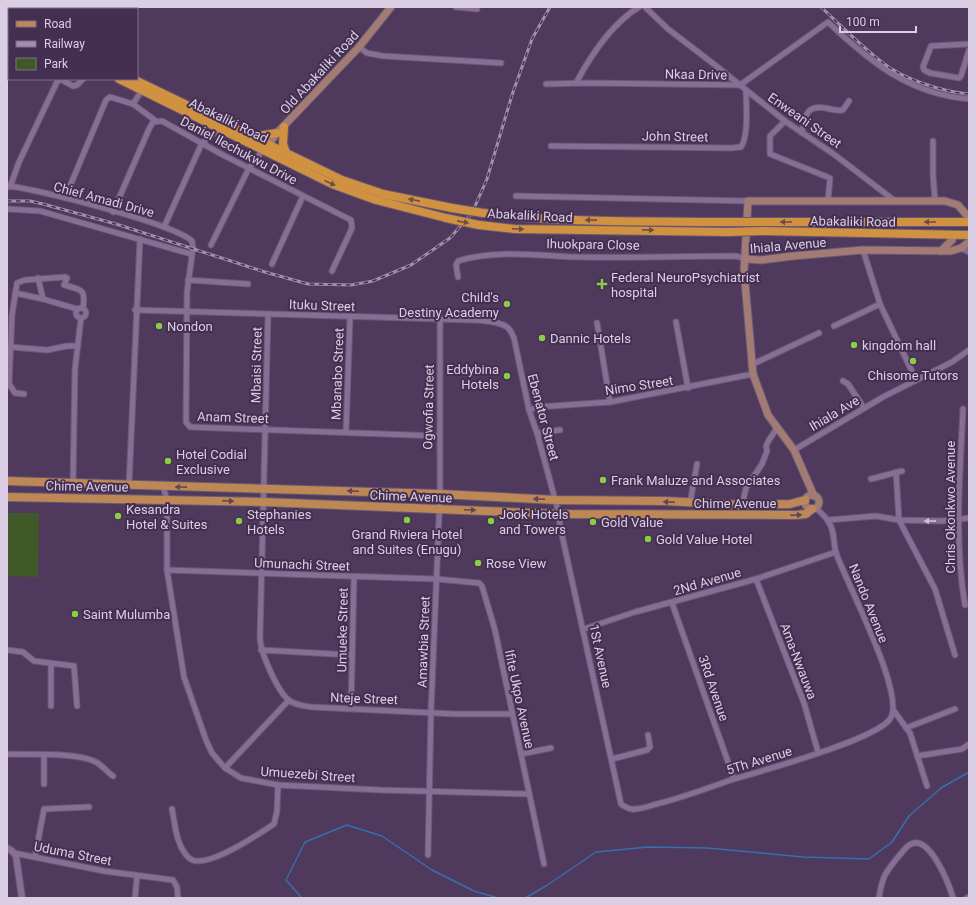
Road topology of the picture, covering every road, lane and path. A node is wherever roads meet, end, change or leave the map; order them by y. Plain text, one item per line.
1 (391, 7) edge
2 (456, 7) edge
3 (639, 7) edge
4 (645, 7) edge
5 (477, 9) dead end
6 (969, 44) edge
7 (359, 47) junction
8 (969, 50) edge
9 (501, 63) dead end
10 (59, 80) edge
11 (62, 80) edge
12 (82, 80) edge
13 (121, 80) edge
14 (135, 80) edge
15 (576, 83) junction
16 (546, 84) dead end
17 (740, 85) junction
18 (142, 90) junction
19 (746, 90) junction
20 (969, 99) edge
21 (849, 102) dead end
22 (133, 104) junction
23 (156, 121) junction
24 (785, 121) junction
25 (284, 127) junction
26 (220, 129) junction
27 (277, 133) junction
28 (802, 133) junction
29 (250, 137) junction
30 (933, 141) dead end
31 (202, 143) junction
32 (551, 146) dead end
33 (266, 148) junction
34 (287, 155) junction
35 (249, 168) junction
36 (8, 187) edge
37 (303, 196) junction
38 (516, 196) dead end
39 (64, 198) junction
40 (936, 200) junction
41 (828, 201) junction
42 (895, 201) junction
43 (748, 202) junction
44 (7, 209) edge
45 (113, 212) junction
46 (966, 219) edge
47 (164, 227) junction
48 (953, 235) junction
49 (969, 236) edge
50 (140, 239) junction
51 (192, 241) joint
52 (969, 242) edge
53 (211, 245) dead end
54 (961, 248) junction
55 (863, 250) junction
56 (942, 251) junction
57 (969, 252) edge
58 (191, 254) junction
59 (746, 259) junction
60 (272, 264) dead end
61 (332, 271) dead end
62 (38, 278) junction
63 (458, 278) dead end
64 (188, 280) junction
65 (248, 284) dead end
66 (15, 293) junction
67 (43, 299) junction
68 (880, 304) junction
69 (80, 309) junction
70 (135, 310) junction
71 (187, 311) junction
72 (268, 315) junction
73 (81, 318) junction
74 (350, 318) junction
75 (440, 319) junction
76 (676, 322) dead end
77 (597, 323) dead end
78 (834, 326) dead end
79 (507, 327) joint
80 (819, 333) dead end
81 (78, 346) junction
82 (11, 347) junction
83 (969, 350) edge
84 (751, 365) junction
85 (753, 374) junction
86 (916, 380) junction
87 (843, 381) dead end
88 (688, 388) junction
89 (24, 394) dead end
90 (610, 402) junction
91 (864, 408) junction
92 (963, 409) dead end
93 (529, 410) junction
94 (777, 428) junction
95 (266, 430) junction
96 (560, 430) dead end
97 (346, 432) junction
98 (537, 433) junction
99 (439, 436) junction
100 (794, 450) junction
101 (697, 464) dead end
102 (807, 476) junction
103 (871, 479) dead end
104 (7, 481) edge
105 (73, 482) junction
106 (129, 485) junction
107 (163, 486) junction
108 (264, 488) junction
109 (440, 494) junction
110 (814, 496) junction
111 (7, 497) edge
112 (806, 499) junction
113 (167, 500) junction
114 (556, 500) junction
115 (264, 502) junction
116 (690, 503) junction
117 (742, 506) junction
118 (439, 508) junction
119 (814, 508) junction
120 (559, 514) junction
121 (969, 518) edge
122 (959, 519) junction
123 (828, 520) junction
124 (899, 520) junction
125 (836, 552) junction
126 (167, 570) junction
127 (261, 573) junction
128 (354, 577) junction
129 (436, 579) junction
130 (756, 579) junction
131 (672, 603) junction
132 (965, 605) dead end
133 (584, 629) junction
134 (7, 650) edge
135 (261, 650) junction
136 (954, 654) dead end
137 (352, 655) junction
138 (50, 664) junction
139 (289, 700) junction
140 (51, 706) dead end
141 (77, 706) dead end
142 (351, 708) junction
143 (955, 710) dead end
144 (431, 711) junction
145 (894, 711) junction
146 (512, 714) junction
147 (906, 728) junction
148 (648, 735) dead end
149 (969, 744) edge
150 (551, 748) dead end
151 (818, 752) junction
152 (7, 754) edge
153 (520, 754) junction
154 (44, 755) junction
155 (918, 756) junction
156 (612, 759) junction
157 (225, 768) junction
158 (113, 776) dead end
159 (734, 779) junction
160 (44, 784) dead end
161 (278, 785) junction
162 (927, 786) dead end
163 (430, 790) junction
164 (529, 794) junction
165 (621, 804) joint
166 (89, 807) dead end
167 (172, 809) dead end
168 (7, 848) edge
169 (14, 853) junction
170 (428, 855) dead end
171 (35, 857) junction
172 (544, 864) dead end
173 (137, 876) junction
174 (22, 898) edge
175 (135, 898) edge
176 (178, 898) edge
177 (879, 898) edge
178 (953, 898) edge

1 - 7 main road, Old Abakaliki Road
2 - 5 street
3 - 15 street
4 - 17 street, Enweani Street
6 - 8 street
7 - 9 street
7 - 25 main road, Old Abakaliki Road
10 - 36 street
11 - 12 street
13 - 18 highway, Abakaliki Road
14 - 29 highway, Abakaliki Road
15 - 16 street, Nkaa Drive
15 - 17 street, Nkaa Drive
17 - 19 street, Enweani Street
17 - 20 street, Nkaa Drive
18 - 22 street
18 - 26 highway, Abakaliki Road
19 - 24 street, Enweani Street
19 - 32 street, John Street
21 - 28 street
22 - 23 street, Daniel Ilechukwu Drive
22 - 39 street, Daniel Ilechukwu Drive
23 - 31 street, Daniel Ilechukwu Drive
23 - 45 street
24 - 28 street, Enweani Street
24 - 41 street
25 - 27 main road, Old Abakaliki Road
25 - 34 highway
26 - 31 street
26 - 33 highway, Abakaliki Road
27 - 29 highway
27 - 33 main road, Old Abakaliki Road
28 - 42 street, Enweani Street
29 - 33 highway, Abakaliki Road
30 - 40 street
31 - 35 street, Daniel Ilechukwu Drive
31 - 47 street
33 - 34 highway, Abakaliki Road
33 - 35 street
33 -> 48 highway, Abakaliki Road, bridge
46 -> 34 highway, Abakaliki Road, bridge
35 - 37 street, Daniel Ilechukwu Drive
35 - 53 street
36 - 39 street, Chief Amadi Drive
37 - 60 street
37 - 61 street, Daniel Ilechukwu Drive
38 - 43 street
39 - 45 street, Chief Amadi Drive
40 - 42 main road
40 - 46 main road
41 - 42 main road
41 - 43 main road
43 - 59 main road
44 - 50 street
45 - 47 street, Chief Amadi Drive
47 - 51 street, Chief Amadi Drive
48 - 49 highway, Abakaliki Road
48 - 56 main road
50 - 58 street
50 - 70 street
51 - 58 street, Anam Street
52 - 54 main road, Ihiala Avenue
54 - 56 main road, Ihiala Avenue
54 - 57 street
55 - 56 main road, Ihiala Avenue
55 - 59 main road, Ihiala Avenue
55 - 68 street
58 - 64 street, Anam Street
59 - 63 street, Ihuokpara Close
59 - 84 main road, Ihiala Avenue
62 - 66 street
62 - 67 street
62 - 69 street
64 - 65 street
64 - 71 street, Anam Street
66 - 67 street
66 - 82 street
67 - 69 street
68 - 78 street
68 - 86 street
69 - 73 street
69 - 73 street
70 - 71 street, Ituku Street
70 - 106 street
71 - 72 street, Ituku Street
71 - 95 street, Anam Street
72 - 74 street, Ituku Street
72 - 95 street, Mbaisi Street
73 - 81 street
74 - 75 street, Ituku Street
74 - 97 street, Mbanabo Street
75 - 79 street, Ituku Street
75 - 99 street, Ogwofia Street
76 - 88 street
77 - 90 street
79 - 93 street, Ebenator Street
80 - 84 street
81 - 82 street
81 - 105 street
82 - 89 street
83 - 86 street, Ihiala Ave
84 - 85 main road, Ihiala Avenue
85 - 88 street, Nimo Street
85 - 94 main road, Ihiala Avenue
86 - 91 street, Ihiala Ave
87 - 91 street
88 - 90 street, Nimo Street
90 - 93 street, Nimo Street
91 - 100 street, Ihiala Ave
92 - 122 street, Chris Okonkwo Avenue
93 - 98 street, Ebenator Street
94 - 100 main road, Ihiala Avenue
94 - 117 street
95 - 97 street, Anam Street
95 - 108 street, Mbaisi Street
96 - 98 street
97 - 99 street, Anam Street
98 - 114 street, Ebenator Street
99 - 109 street, Ogwofia Street
100 - 102 main road, Ihiala Avenue
101 - 116 street
102 - 110 main road, Ihiala Avenue
102 - 112 main road
103 - 124 street
104 - 105 main road, Chime Avenue
105 - 106 main road, Chime Avenue
106 - 107 main road, Chime Avenue
108 -> 107 main road, Chime Avenue
107 - 113 street, Umuezebi Street
109 -> 108 main road, Chime Avenue
108 - 115 street, Mbaisi Street
114 -> 109 main road, Chime Avenue
109 - 118 street, Amawbia Street
110 - 112 main road
110 - 119 main road, Ihiala Avenue
111 - 113 main road, Chime Avenue
112 - 117 main road, Chime Avenue
112 - 119 main road
113 -> 115 main road, Chime Avenue
113 - 126 street, Umuezebi Street
116 -> 114 main road, Chime Avenue
114 - 120 street, Ebenator Street
115 - 118 main road, Chime Avenue
115 - 127 street
116 - 117 main road, Chime Avenue
118 -> 120 main road, Chime Avenue
118 - 129 street, Amawbia Street
120 -> 119 main road, Chime Avenue
119 - 123 street, Nando Avenue
120 - 133 street, 1St Avenue
121 - 122 street
122 -> 124 street
122 - 132 street, Chris Okonkwo Avenue
123 - 124 street
123 - 125 street, Nando Avenue
124 - 136 street
125 - 130 street, 2Nd Avenue
125 - 145 street, Nando Avenue
126 - 127 street, Umunachi Street
126 - 157 street, Umuezebi Street
127 - 128 street, Umunachi Street
127 - 135 street
128 - 129 street, Umunachi Street
128 - 137 street, Umueke Street
129 - 144 street, Amawbia Street
129 - 146 street, Ifite Ukpo Avenue
130 - 131 street, 2Nd Avenue
130 - 151 street, Ama-Nwauwa
131 - 133 street, 2Nd Avenue
131 - 159 street, 3Rd Avenue
133 - 156 street, 1St Avenue
134 - 138 street
135 - 137 street
135 - 139 street
137 - 142 street, Umueke Street
138 - 140 street
138 - 141 street
139 - 142 street, Nteje Street
139 - 157 street
142 - 144 street, Nteje Street
143 - 147 street
144 - 146 street, Nteje Street
144 - 163 street, Amawbia Street
145 - 147 street
145 - 151 street, 5Th Avenue
146 - 153 street, Ifite Ukpo Avenue
147 - 155 street
148 - 156 street
149 - 155 street
150 - 153 street
151 - 159 street, 5Th Avenue
152 - 154 street
153 - 164 street, Ifite Ukpo Avenue
154 - 158 street
154 - 160 street
155 - 162 street
156 - 165 street, 1St Avenue
157 - 161 street, Umuezebi Street
159 - 165 street, 5Th Avenue
161 - 163 street, Umuezebi Street
161 - 167 street
163 - 164 street, Umuezebi Street
163 - 170 street, Amawbia Street
164 - 172 street, Ifite Ukpo Avenue
166 - 171 street
168 - 169 street, Uduma Street
169 - 171 street, Uduma Street
169 - 174 street
171 - 173 street, Uduma Street
173 - 175 street
173 - 176 street, Uduma Street
177 - 178 street

